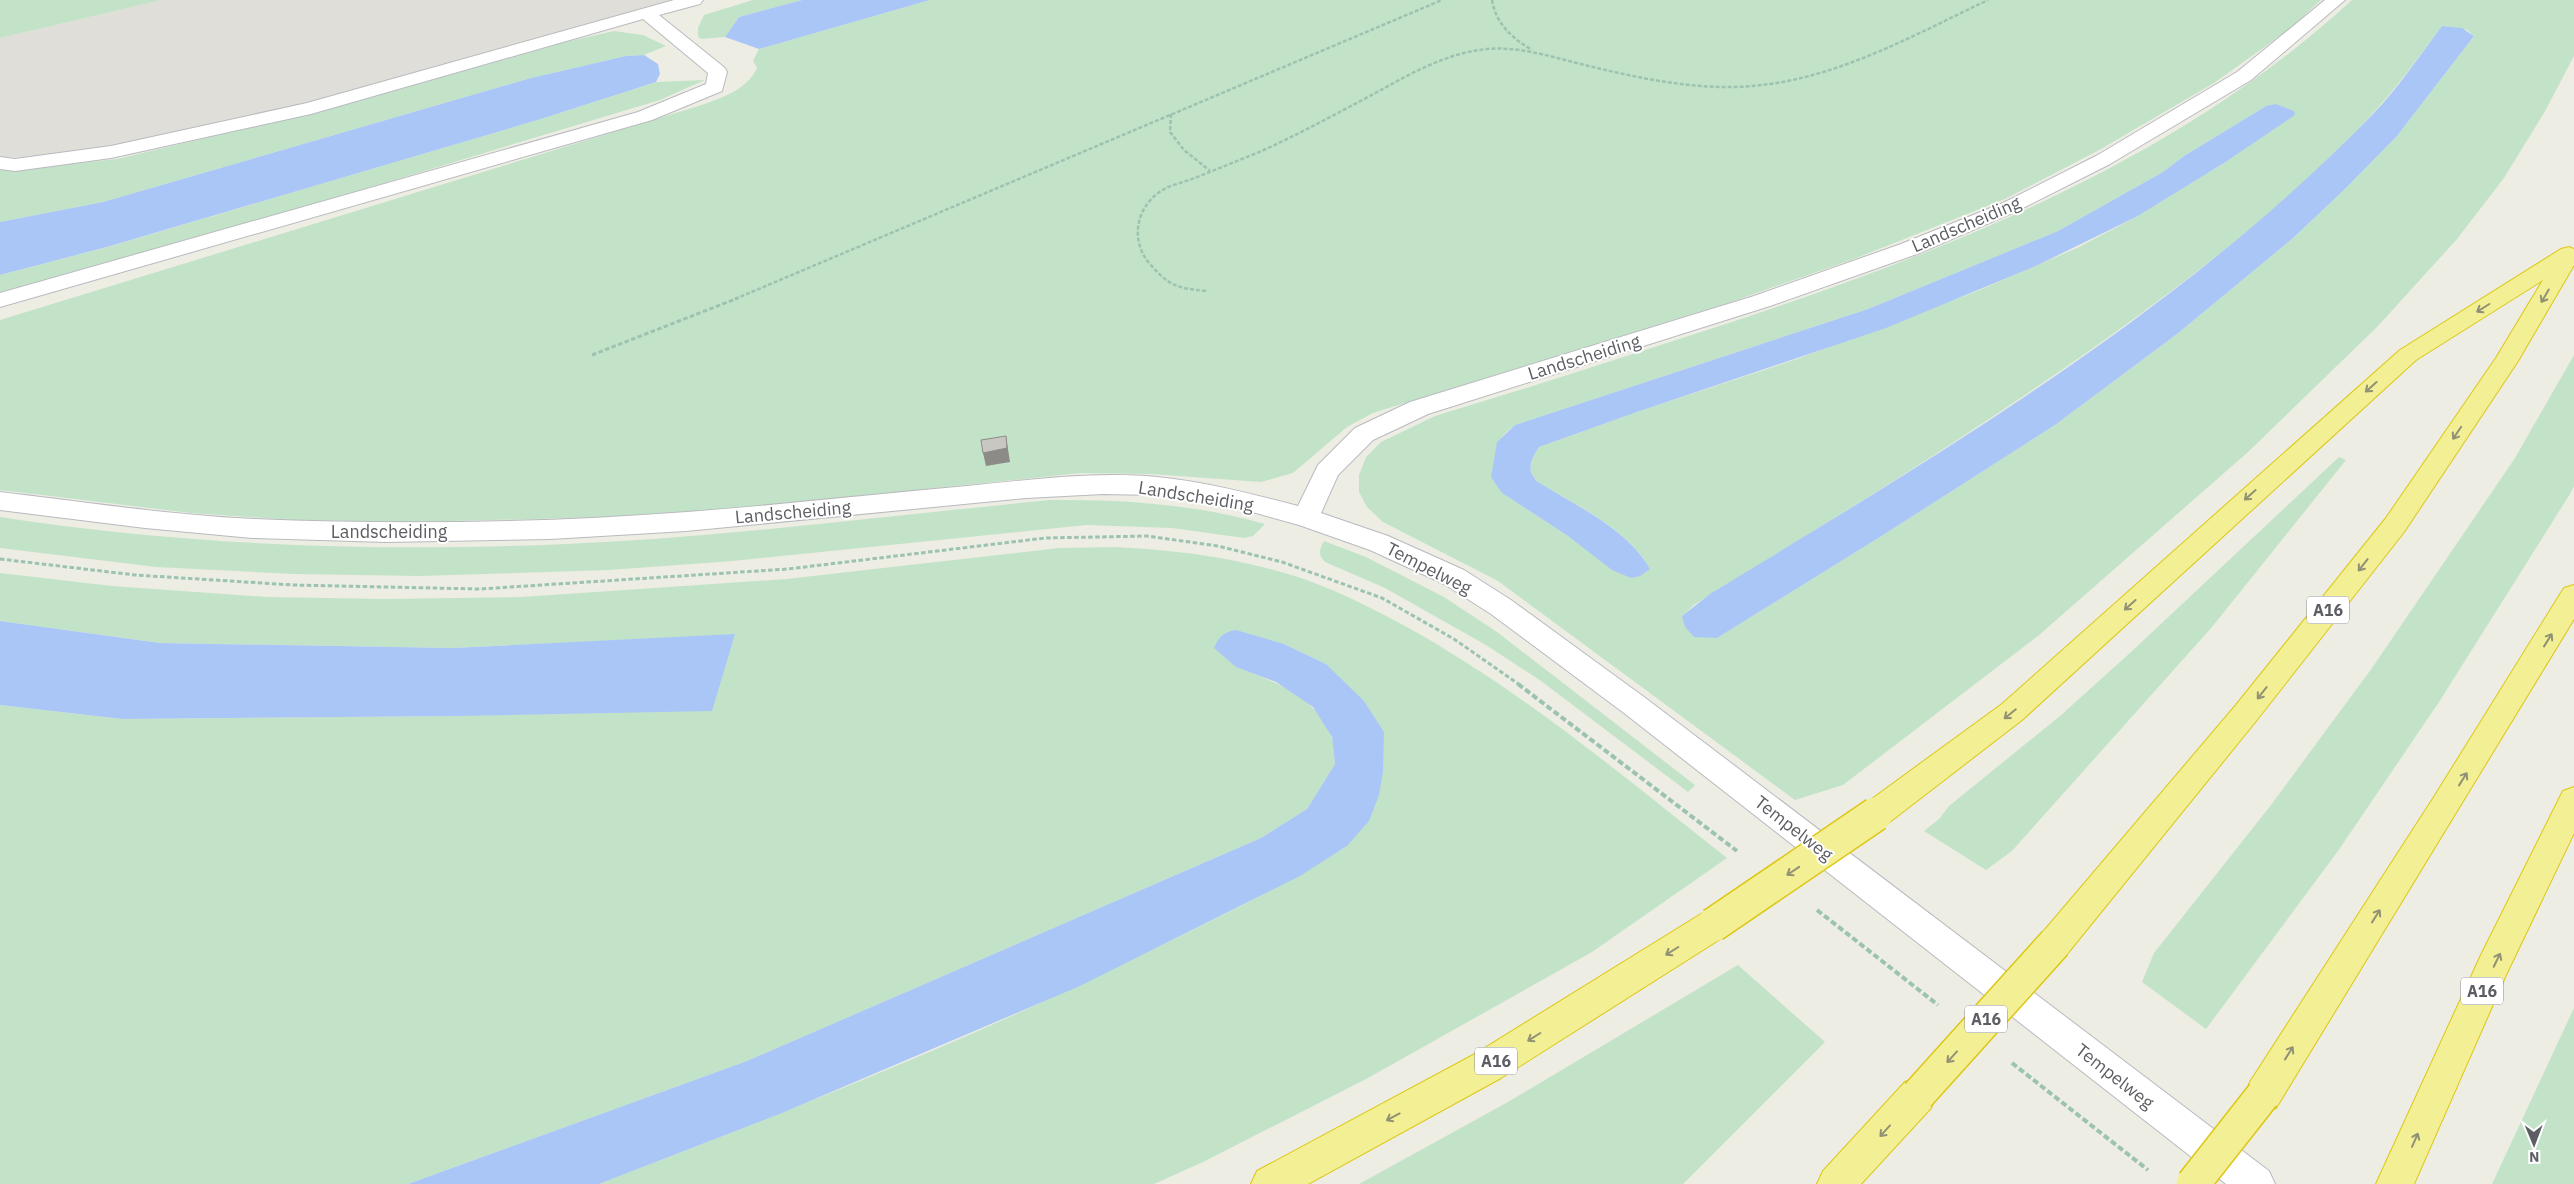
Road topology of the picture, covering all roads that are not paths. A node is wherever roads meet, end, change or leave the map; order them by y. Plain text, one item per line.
1 (694, 0) edge
2 (2336, 0) edge
3 (646, 13) junction
4 (0, 164) edge
5 (2572, 250) edge
6 (0, 300) edge
7 (0, 501) edge
8 (1306, 518) junction
9 (2574, 595) edge
10 (2574, 800) edge
11 (1270, 1184) edge
12 (1836, 1184) edge
13 (2193, 1184) edge
14 (2256, 1184) edge
15 (2395, 1184) edge

1 - 3 street
2 - 8 street, Landscheiding
3 - 4 street
3 - 6 street
5 -> 11 highway, A16, bridge
5 -> 12 highway, A16, bridge
7 - 8 street, Landscheiding
8 - 14 street, Tempelweg
13 -> 9 highway, bridge
15 -> 10 highway, A16

